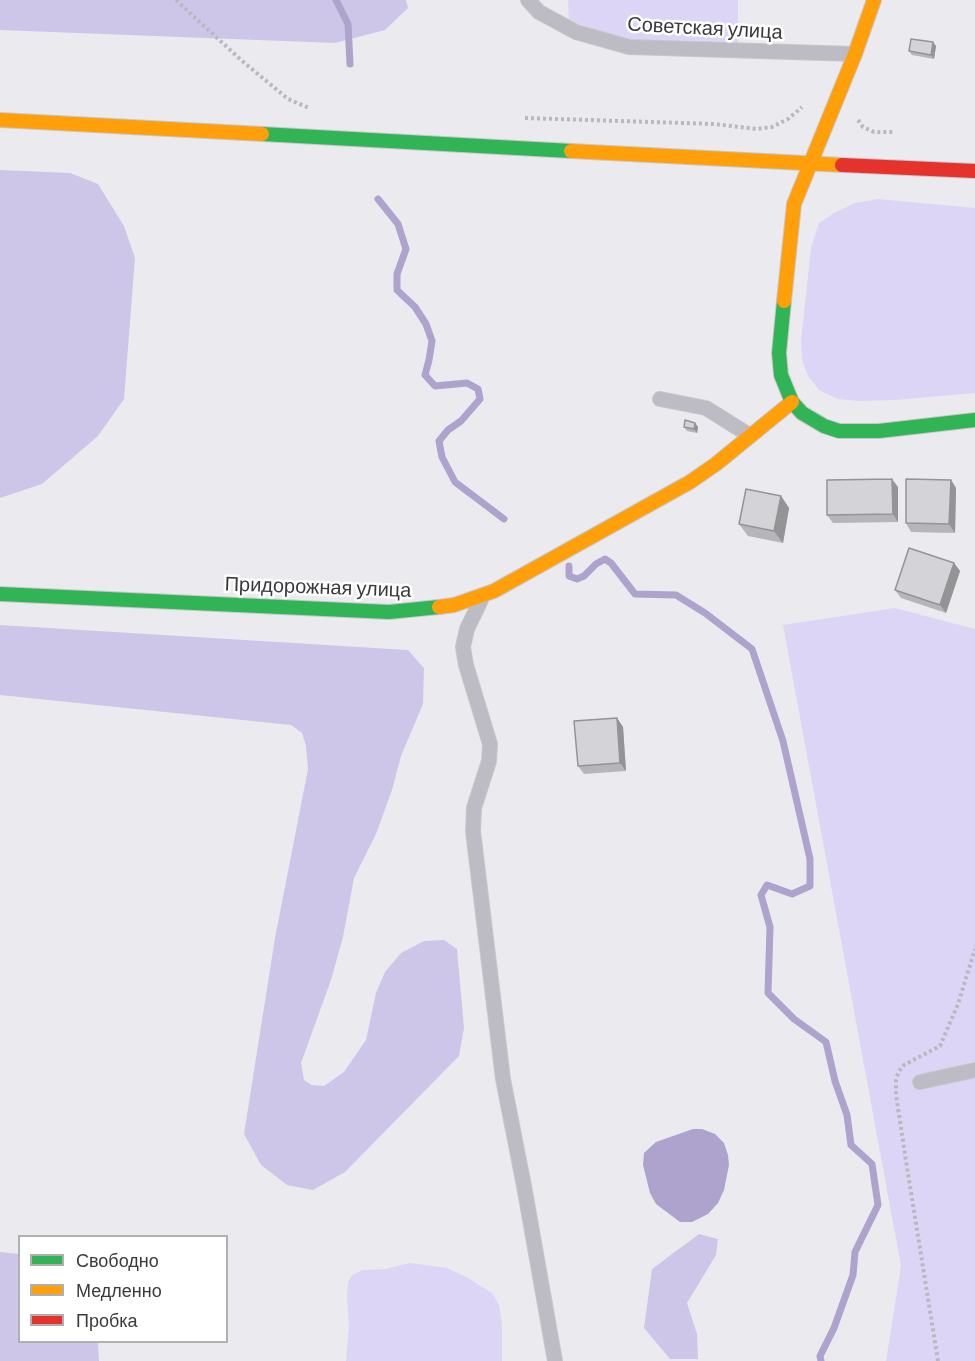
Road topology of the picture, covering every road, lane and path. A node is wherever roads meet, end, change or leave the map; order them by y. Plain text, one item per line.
1 (176, 0) edge
2 (528, 0) edge
3 (874, 0) edge
4 (855, 54) junction
5 (804, 105) dead end
6 (833, 105) junction
7 (318, 112) dead end
8 (522, 118) dead end
9 (0, 120) edge
10 (895, 132) dead end
11 (809, 164) junction
12 (975, 171) edge
13 (660, 399) dead end
14 (792, 402) junction
15 (975, 420) edge
16 (751, 436) junction
17 (0, 594) edge
18 (484, 596) junction
19 (975, 949) edge
20 (975, 1070) edge
21 (920, 1082) dead end
22 (555, 1361) edge
23 (938, 1361) edge

1 - 7 path
2 - 4 lane, Советская улица
3 - 4 street
4 - 6 street
5 - 8 path
6 - 10 path
6 - 11 street
9 - 11 street
11 - 12 street
11 - 14 street
13 - 16 lane
14 - 15 street
14 - 16 street, Придорожная улица
16 - 18 street, Придорожная улица
17 - 18 street, Придорожная улица
18 - 22 lane
19 - 23 path
20 - 21 lane

